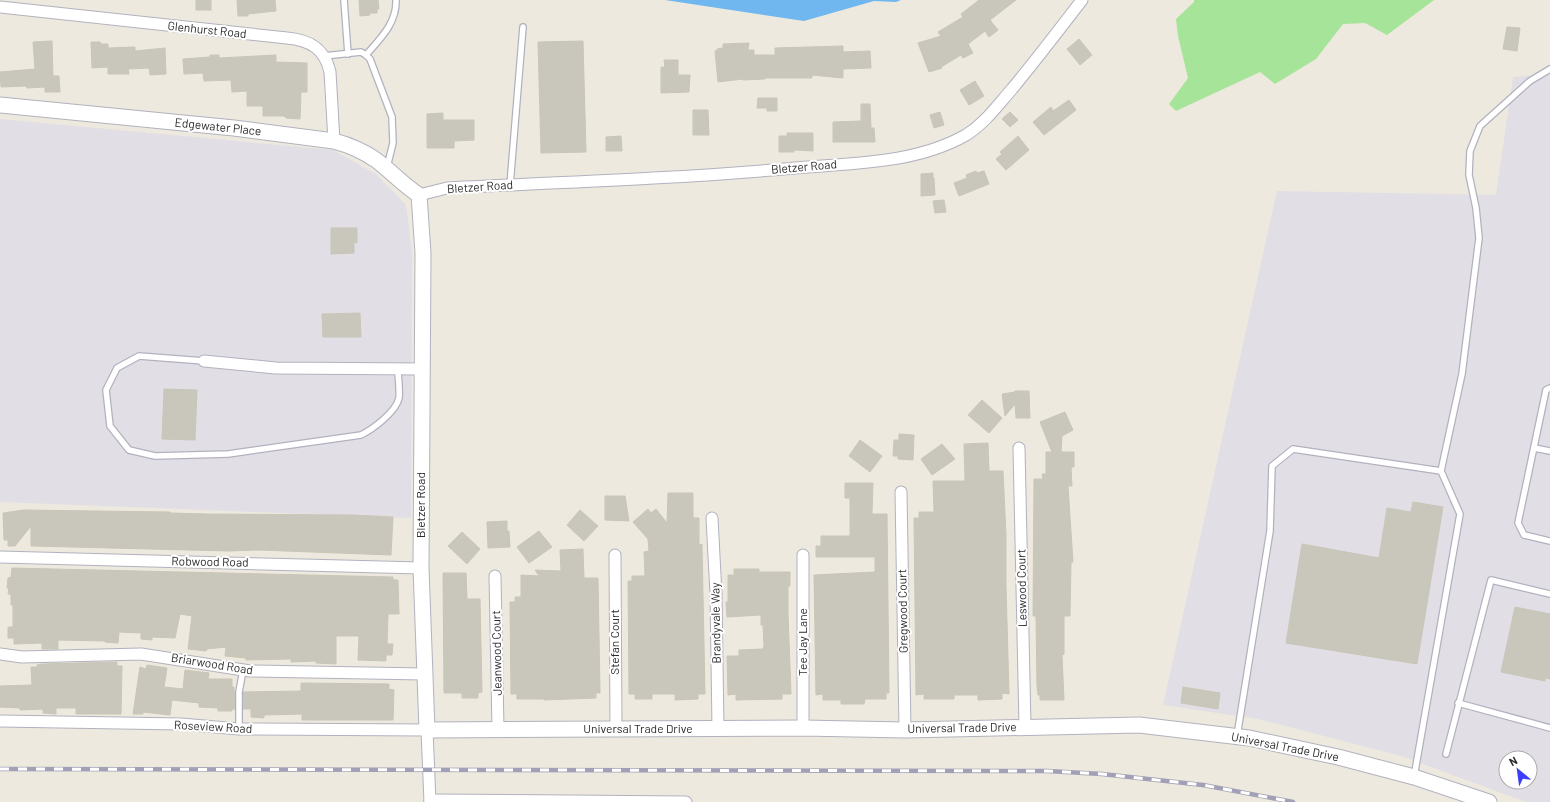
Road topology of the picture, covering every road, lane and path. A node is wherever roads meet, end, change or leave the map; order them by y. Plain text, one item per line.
1 (344, 0) edge
2 (396, 0) edge
3 (1082, 0) edge
4 (0, 7) edge
5 (523, 27) dead end
6 (348, 54) junction
7 (366, 54) junction
8 (324, 56) junction
9 (1550, 69) edge
10 (0, 105) edge
11 (334, 141) junction
12 (386, 170) junction
13 (510, 185) junction
14 (419, 195) junction
15 (204, 362) joint
16 (398, 369) junction
17 (423, 369) junction
18 (1550, 388) edge
19 (1019, 448) dead end
20 (1534, 448) junction
21 (1550, 451) edge
22 (1441, 471) junction
23 (901, 492) dead end
24 (712, 518) dead end
25 (1550, 541) edge
26 (615, 555) dead end
27 (803, 555) dead end
28 (0, 557) edge
29 (421, 568) junction
30 (495, 576) dead end
31 (1550, 594) edge
32 (0, 654) edge
33 (243, 670) junction
34 (424, 674) junction
35 (1458, 703) junction
36 (0, 721) edge
37 (1025, 727) junction
38 (803, 728) junction
39 (1550, 728) edge
40 (239, 729) junction
41 (498, 729) junction
42 (616, 729) junction
43 (718, 729) junction
44 (427, 730) junction
45 (905, 730) junction
46 (1237, 737) junction
47 (1446, 754) dead end
48 (1414, 777) junction
49 (430, 801) edge
50 (488, 801) edge
51 (582, 802) edge
52 (676, 802) edge
53 (686, 802) edge
54 (1489, 802) edge

1 - 6 lane
2 - 7 lane
3 - 13 street, Bletzer Road
4 - 8 street, Glenhurst Road
5 - 13 lane
6 - 7 lane
6 - 8 lane
7 - 12 lane
8 - 11 street
9 - 22 lane
10 - 11 street, Edgewater Place
11 - 12 street, Edgewater Place
12 - 14 street, Edgewater Place
13 - 14 street, Bletzer Road
14 - 17 street, Bletzer Road
15 - 16 street
15 - 16 lane
16 - 17 street
17 - 29 street, Bletzer Road
18 - 20 lane
19 - 37 street, Leswood Court
20 - 21 lane
20 - 25 lane
22 - 46 lane
22 - 48 lane
23 - 45 street, Gregwood Court
24 - 43 street, Brandyvale Way
26 - 42 street, Stefan Court
27 - 38 street, Tee Jay Lane
28 - 29 street, Robwood Road
29 - 34 street, Bletzer Road
30 - 41 street, Jeanwood Court
31 - 35 lane
32 - 33 street, Briarwood Road
33 - 34 street, Briarwood Road
33 - 40 lane
34 - 44 street, Bletzer Road
35 - 39 lane
35 - 47 lane
36 - 40 street, Roseview Road
37 - 45 street, Universal Trade Drive
37 - 46 street, Universal Trade Drive
38 - 43 street, Universal Trade Drive
38 - 45 street, Universal Trade Drive
40 - 44 street, Roseview Road
41 - 42 street, Universal Trade Drive
41 - 44 street, Universal Trade Drive
42 - 43 street, Universal Trade Drive
44 - 49 street, Bletzer Road
46 - 48 street, Universal Trade Drive
48 - 54 street, Universal Trade Drive
49 - 50 street
50 - 51 street
51 - 52 street
52 - 53 street

